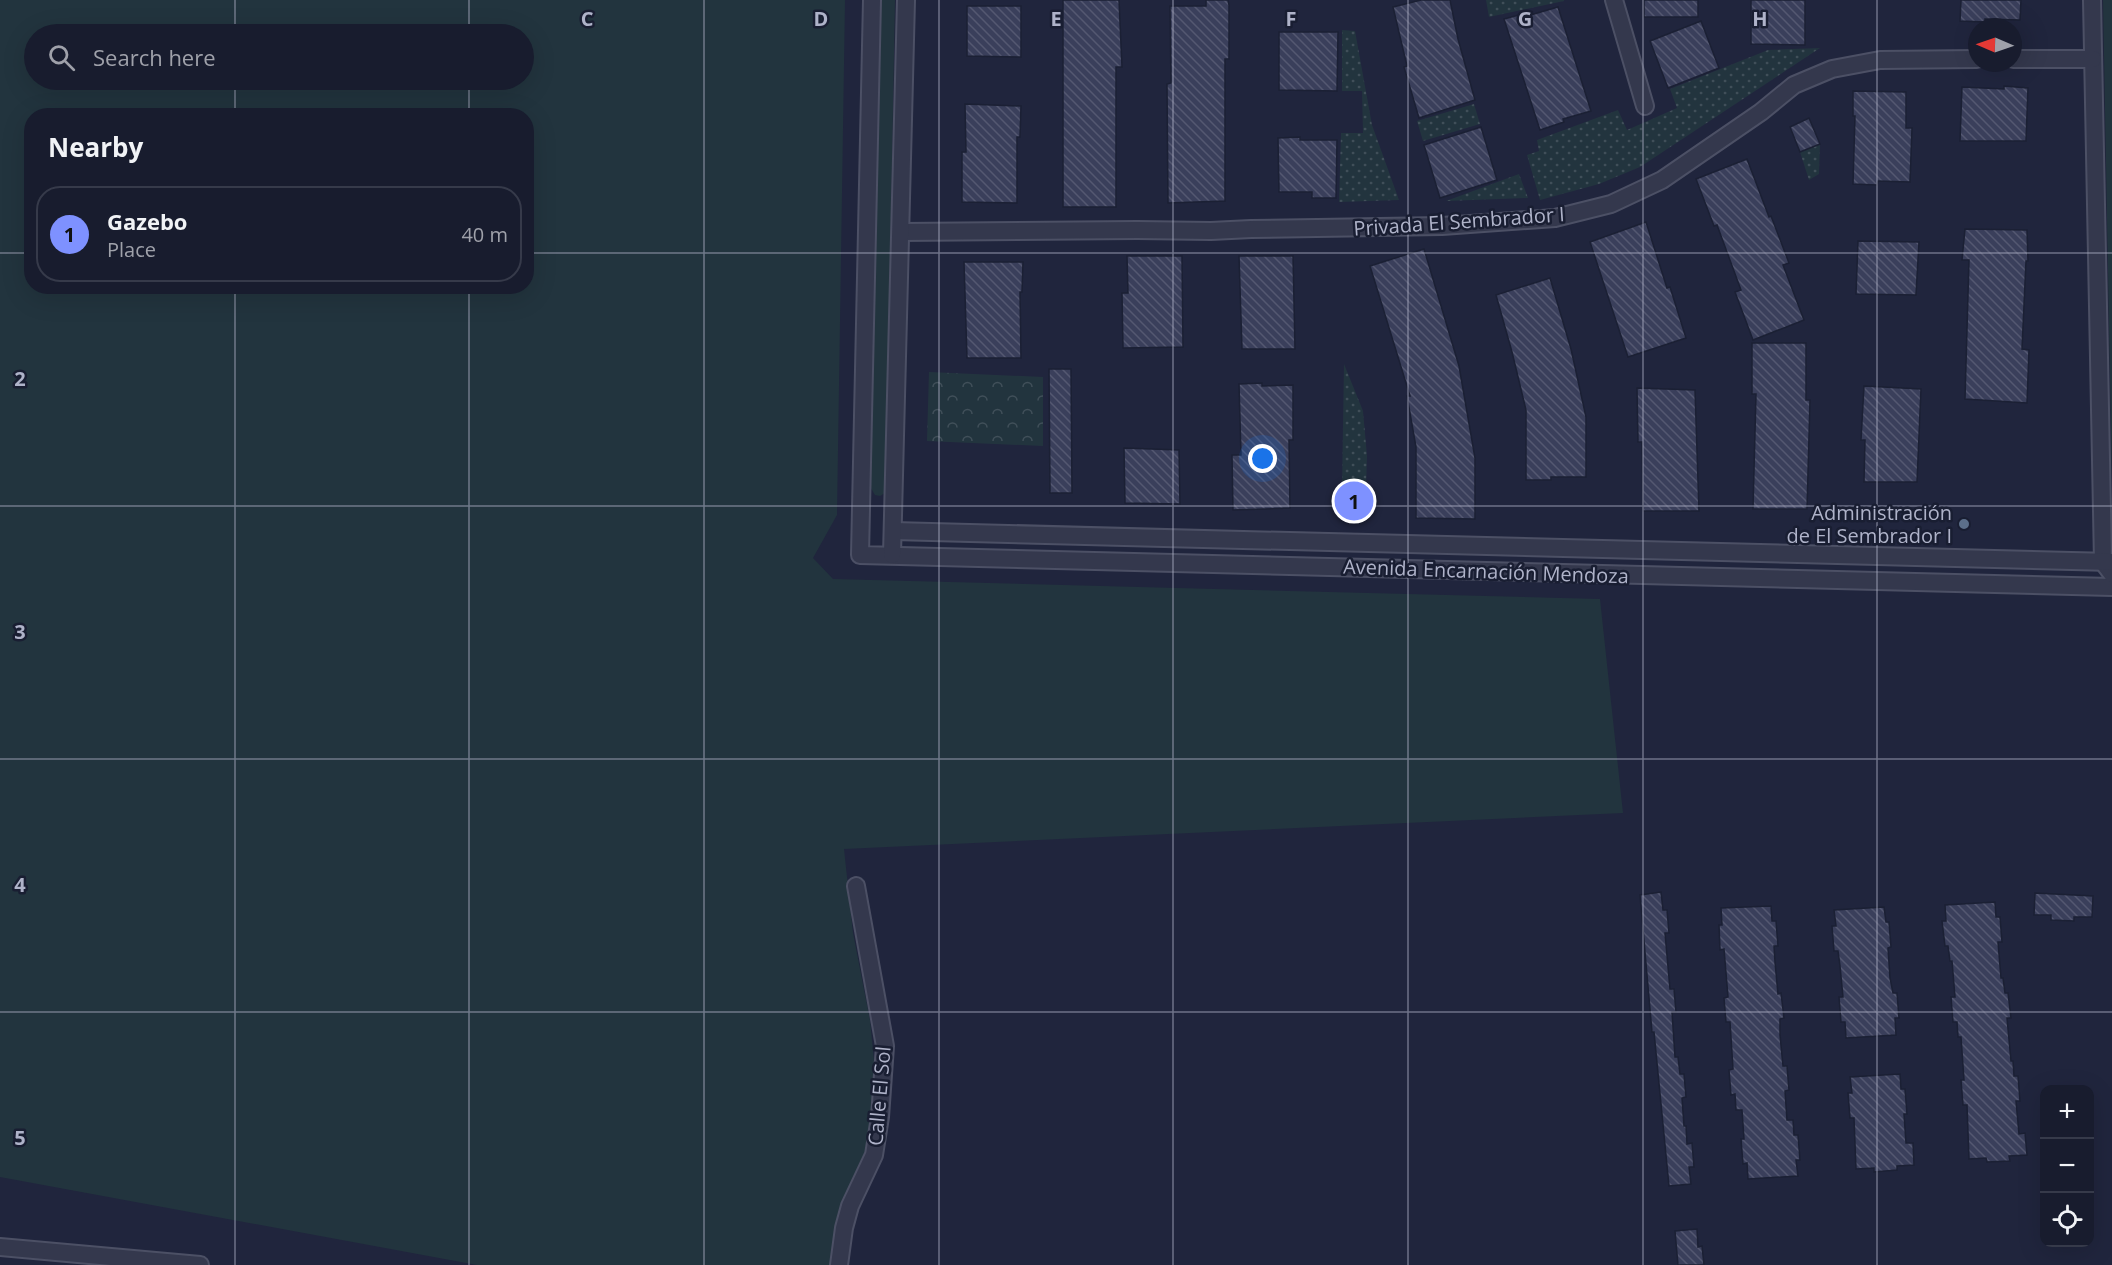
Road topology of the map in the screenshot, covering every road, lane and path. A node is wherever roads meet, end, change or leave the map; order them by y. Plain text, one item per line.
1 (872, 0) edge
2 (906, 0) edge
3 (1614, 0) edge
4 (2092, 0) edge
5 (1968, 59) edge
6 (2022, 59) edge
7 (2093, 59) junction
8 (1645, 106) dead end
9 (901, 232) junction
10 (2102, 506) junction
11 (2112, 521) edge
12 (893, 531) junction
13 (892, 555) junction
14 (2109, 566) edge
15 (2112, 587) edge
16 (856, 886) dead end
17 (0, 1248) edge
18 (200, 1265) edge
19 (839, 1265) edge

1 - 13 street, Avenida Encarnación Mendoza
2 - 9 street
3 - 8 street
4 - 7 street
5 - 9 street, Privada El Sembrador I
6 - 7 street
7 - 10 street
9 - 12 street
10 - 11 street
10 - 14 street
12 - 13 street
12 - 14 street, Avenida Encarnación Mendoza
13 - 15 street, Avenida Encarnación Mendoza
16 - 19 street, Calle El Sol
17 - 18 street

